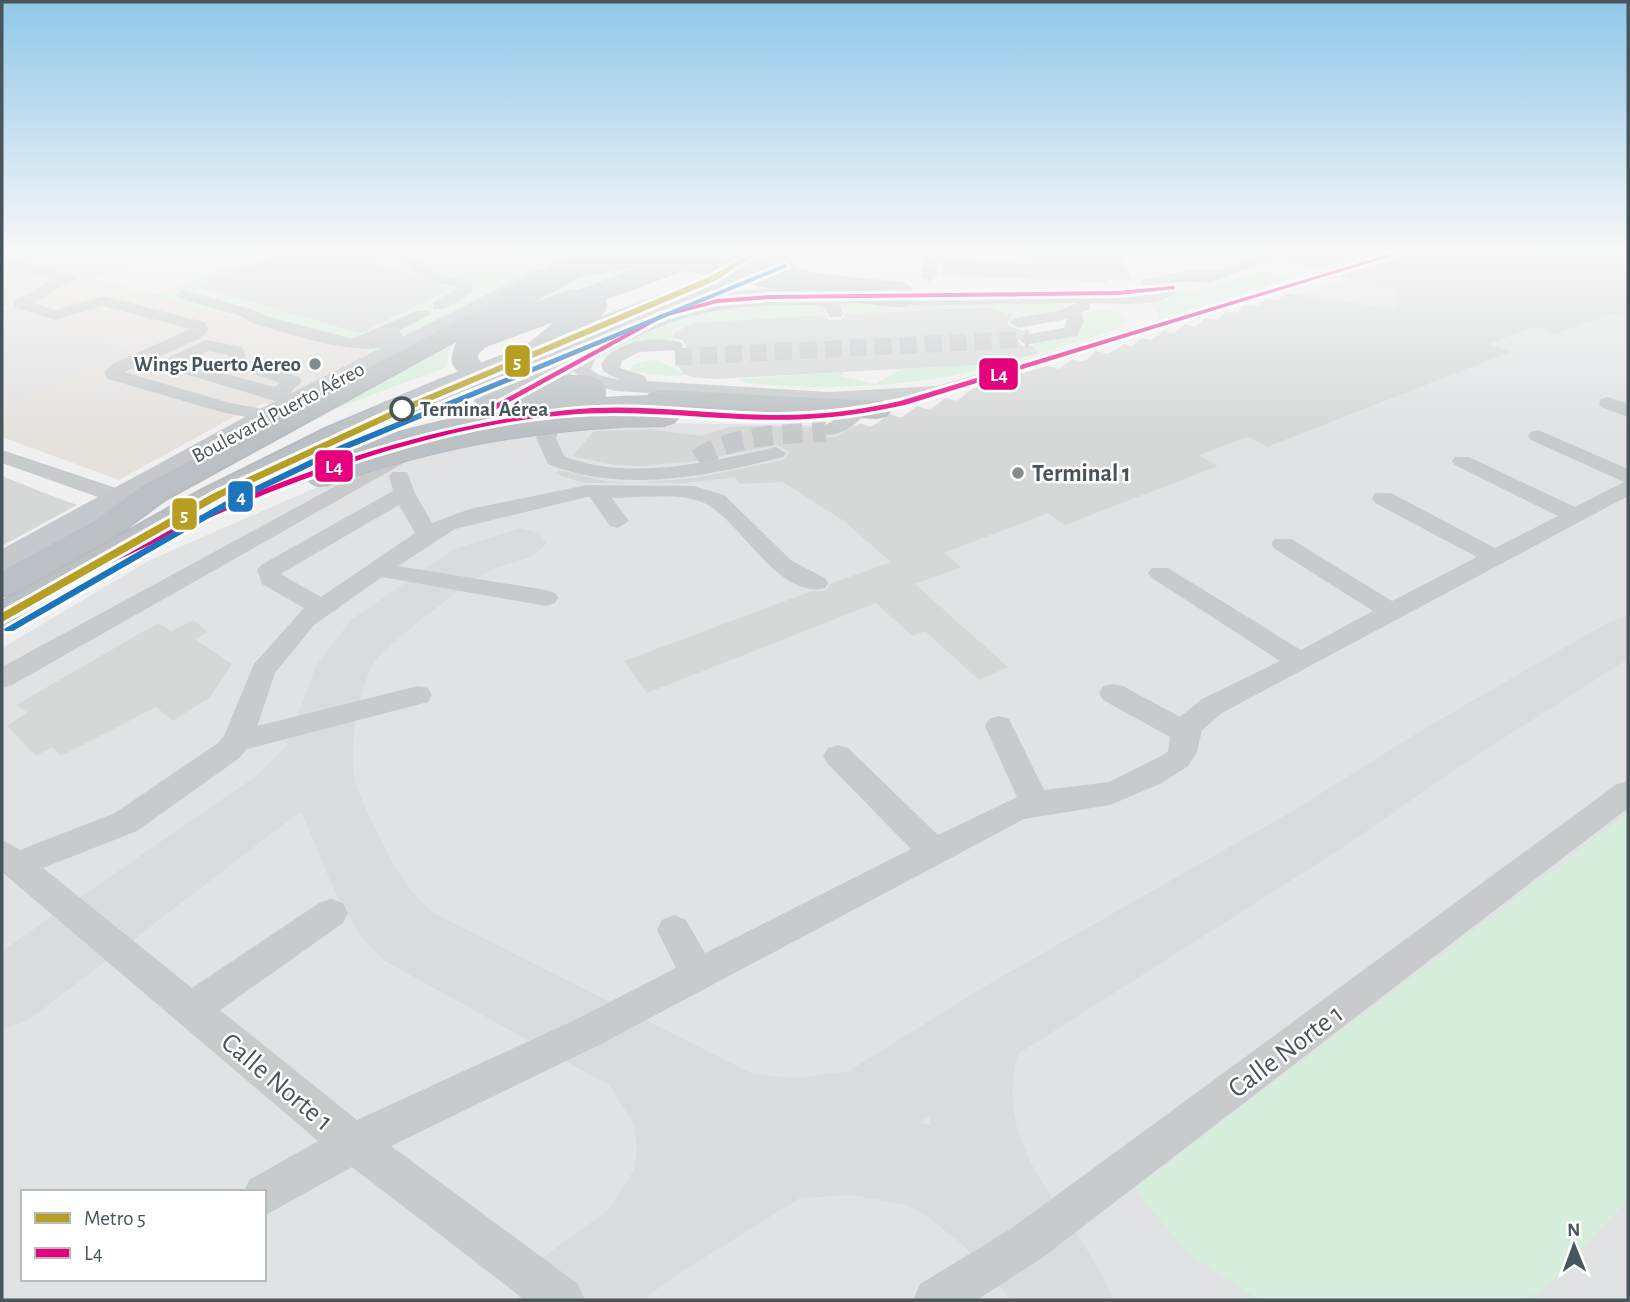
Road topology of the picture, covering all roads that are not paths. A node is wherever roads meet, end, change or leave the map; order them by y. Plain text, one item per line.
1 (151, 314) edge
2 (247, 314) edge
3 (423, 314) dead end
4 (460, 314) edge
5 (477, 314) edge
6 (550, 314) edge
7 (573, 314) edge
8 (597, 314) edge
9 (633, 314) edge
10 (667, 314) edge
11 (698, 314) edge
12 (1062, 314) edge
13 (1079, 314) edge
14 (1136, 314) edge
15 (1197, 314) edge
16 (1018, 323) tunnel mouth
17 (1029, 339) tunnel mouth
18 (382, 340) junction
19 (674, 351) tunnel mouth
20 (1075, 352) junction
21 (587, 377) junction
22 (936, 391) junction
23 (744, 393) junction
24 (333, 396) junction
25 (1608, 403) dead end
26 (279, 404) junction
27 (664, 404) junction
28 (1628, 411) edge
29 (866, 412) junction
30 (831, 430) tunnel mouth
31 (1538, 436) dead end
32 (218, 442) junction
33 (776, 453) dead end
34 (1462, 461) dead end
35 (7, 462) edge
36 (402, 475) junction
37 (1628, 477) edge
38 (1628, 488) edge
39 (596, 490) junction
40 (120, 497) junction
41 (1383, 498) dead end
42 (1577, 516) junction
43 (618, 521) dead end
44 (106, 527) junction
45 (426, 535) junction
46 (1283, 544) dead end
47 (1494, 557) junction
48 (2, 562) edge
49 (375, 569) junction
50 (1160, 573) dead end
51 (816, 583) dead end
52 (2, 585) edge
53 (55, 587) junction
54 (546, 598) dead end
55 (319, 606) junction
56 (1391, 611) junction
57 (2, 617) edge
58 (1299, 661) junction
59 (2, 679) edge
60 (1113, 693) dead end
61 (418, 695) dead end
62 (999, 726) dead end
63 (1186, 733) junction
64 (237, 741) junction
65 (838, 756) dead end
66 (1628, 792) edge
67 (1034, 802) junction
68 (932, 850) junction
69 (9, 859) edge
70 (331, 913) dead end
71 (674, 930) dead end
72 (698, 975) junction
73 (192, 1009) junction
74 (353, 1143) junction
75 (266, 1194) edge
76 (562, 1300) edge
77 (936, 1300) edge

1 - 26 street
2 - 18 street
3 - 18 street
4 - 18 main road, Boulevard Puerto Aéreo
5 - 24 highway
6 - 27 highway, bridge
7 - 36 highway, bridge
8 - 44 highway
9 - 53 highway, Boulevard Puerto Aéreo
10 - 36 street, bridge
11 - 21 street
12 - 16 street
13 - 17 street
14 - 20 street
15 - 20 street
18 - 26 main road, Boulevard Puerto Aéreo
19 - 23 street
20 - 22 street
21 - 23 street
21 - 33 street
22 - 23 street
22 - 29 street
24 - 32 highway
24 - 44 highway
25 - 28 street
26 - 26 street
26 - 32 main road, Boulevard Puerto Aéreo
27 - 29 highway
27 - 53 highway, bridge
29 - 30 street
31 - 37 street
32 - 40 main road, Boulevard Puerto Aéreo
34 - 42 street
35 - 40 street
36 - 45 street
36 - 55 street
36 - 59 street
38 - 42 street
39 - 43 street
39 - 45 street
39 - 51 street
40 - 48 main road, Boulevard Puerto Aéreo
41 - 47 street
42 - 47 street
44 - 52 highway
45 - 49 street
46 - 56 street
47 - 56 street
49 - 54 street
49 - 55 street
50 - 58 street
53 - 57 highway, Boulevard Puerto Aéreo
55 - 64 street
56 - 58 street
58 - 63 street
60 - 63 street
61 - 64 street
62 - 67 street
63 - 67 street
64 - 69 street
65 - 68 street
66 - 77 street, Calle Norte 1
67 - 68 street
68 - 72 street
69 - 73 street, Calle Norte 1
70 - 73 street
71 - 72 street
72 - 74 street
73 - 74 street, Calle Norte 1
74 - 75 street
74 - 76 street, Calle Norte 1

